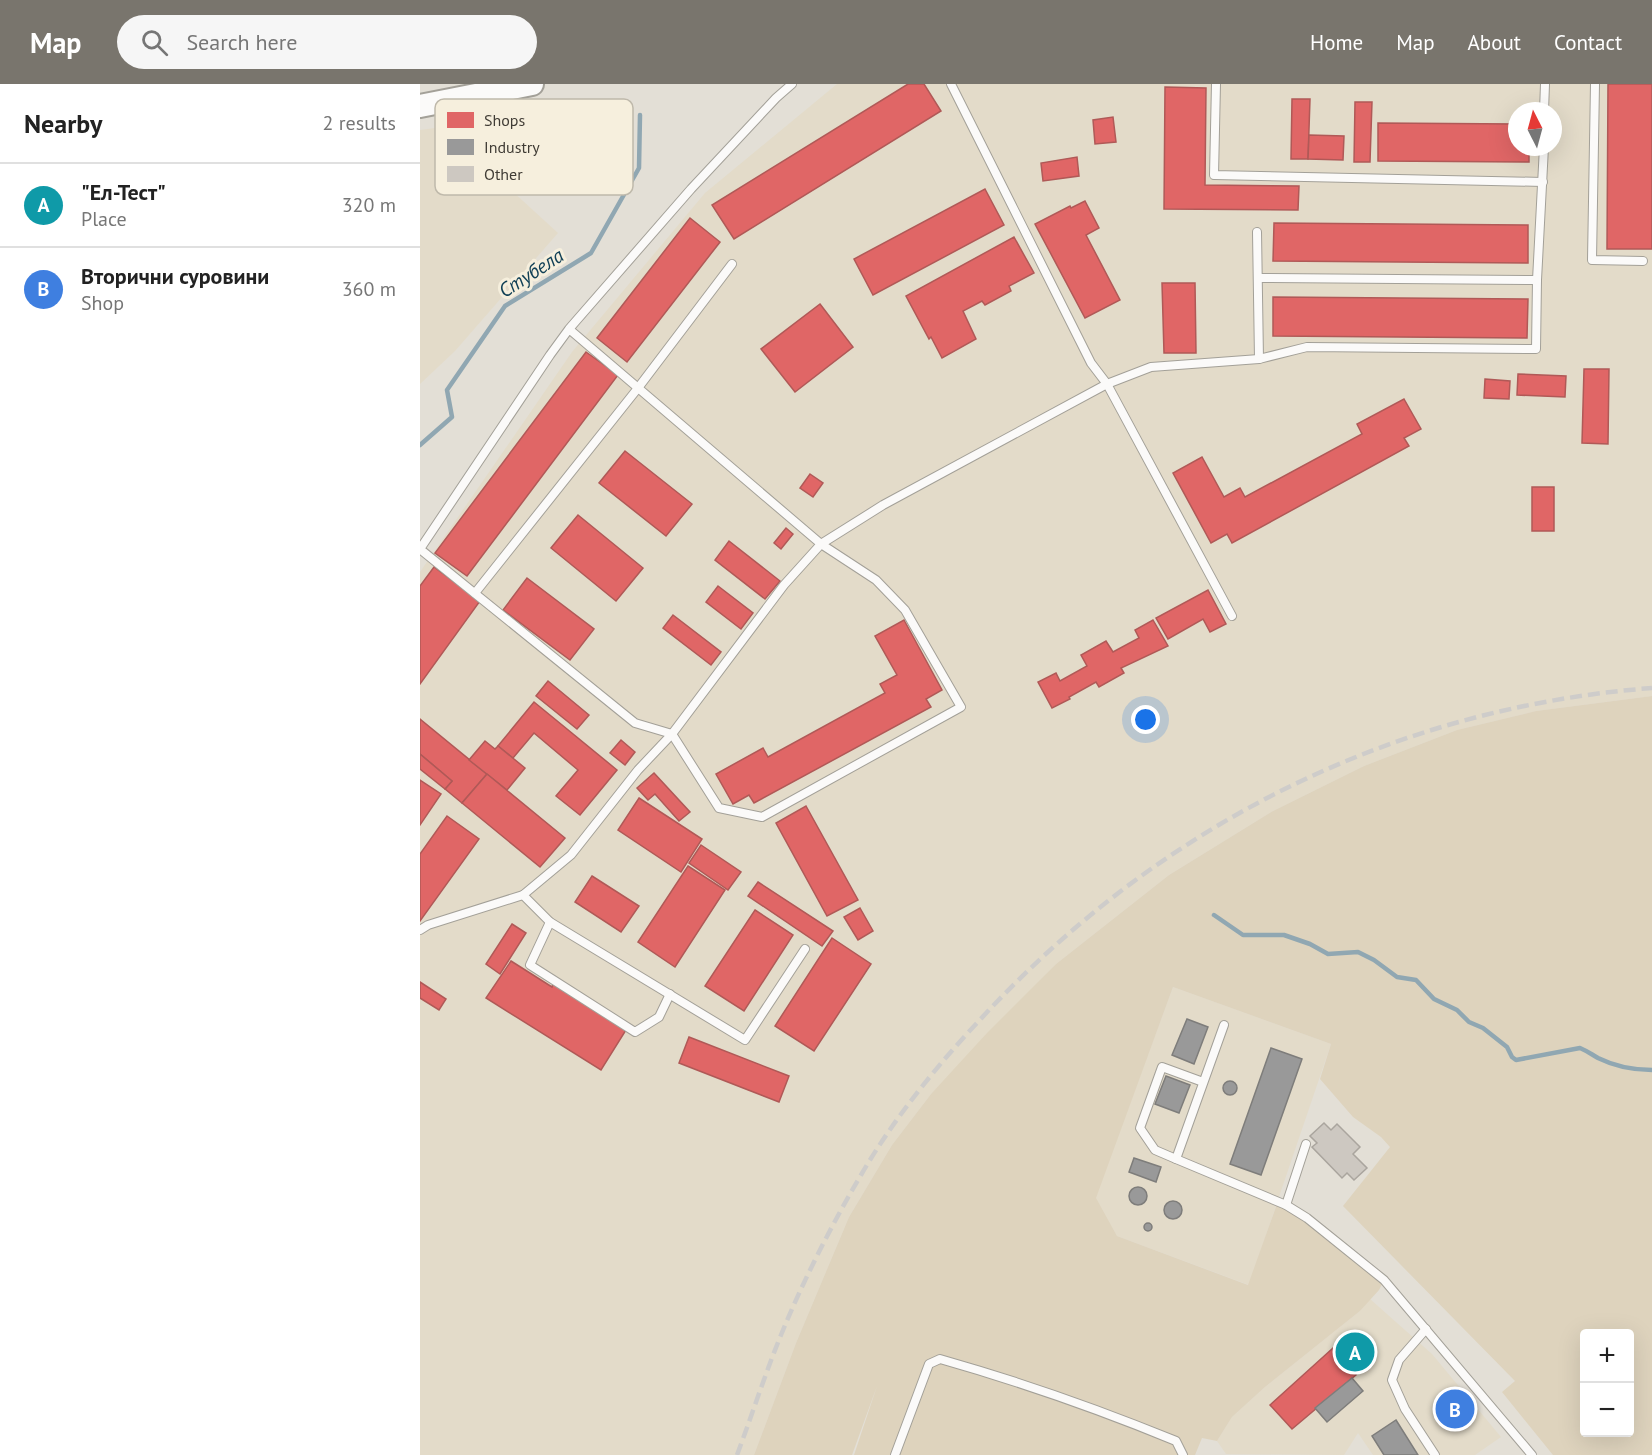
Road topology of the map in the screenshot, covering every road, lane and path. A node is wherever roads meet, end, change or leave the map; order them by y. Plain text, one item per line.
1 (532, 84) edge
2 (792, 84) edge
3 (951, 84) edge
4 (1216, 84) edge
5 (1545, 84) edge
6 (1595, 84) edge
7 (456, 99) edge
8 (1544, 102) edge
9 (435, 103) edge
10 (420, 106) edge
11 (1544, 156) edge
12 (1543, 182) junction
13 (1257, 232) dead end
14 (1643, 261) dead end
15 (732, 264) dead end
16 (1258, 278) junction
17 (1537, 280) junction
18 (569, 329) junction
19 (1259, 359) junction
20 (1107, 384) junction
21 (639, 388) junction
22 (821, 544) junction
23 (475, 593) junction
24 (1232, 616) dead end
25 (672, 734) junction
26 (523, 895) junction
27 (550, 922) junction
28 (420, 930) edge
29 (805, 949) dead end
30 (670, 994) junction
31 (1224, 1025) dead end
32 (1203, 1082) junction
33 (1306, 1144) dead end
34 (1176, 1159) junction
35 (1286, 1204) junction
36 (1426, 1329) junction
37 (895, 1455) edge
38 (1183, 1455) edge
39 (1435, 1455) edge
40 (1532, 1455) edge

1 - 7 street
2 - 18 lane
3 - 20 lane
4 - 12 lane
5 - 8 lane
6 - 14 lane
9 - 10 street
11 - 12 lane
12 - 17 lane
13 - 16 lane
15 - 21 lane
16 - 17 lane
16 - 19 lane
17 - 19 lane
18 - 21 lane
18 - 23 lane
19 - 20 lane
20 - 22 lane
20 - 24 lane
21 - 22 lane
21 - 23 lane
22 - 25 lane
22 - 25 lane
23 - 25 lane
25 - 26 lane
26 - 27 lane
26 - 28 lane
27 - 30 lane
27 - 30 lane
29 - 30 lane
31 - 32 lane
32 - 34 lane
32 - 34 lane
33 - 35 lane
34 - 35 lane
35 - 36 lane
36 - 39 lane
36 - 40 lane
37 - 38 lane

